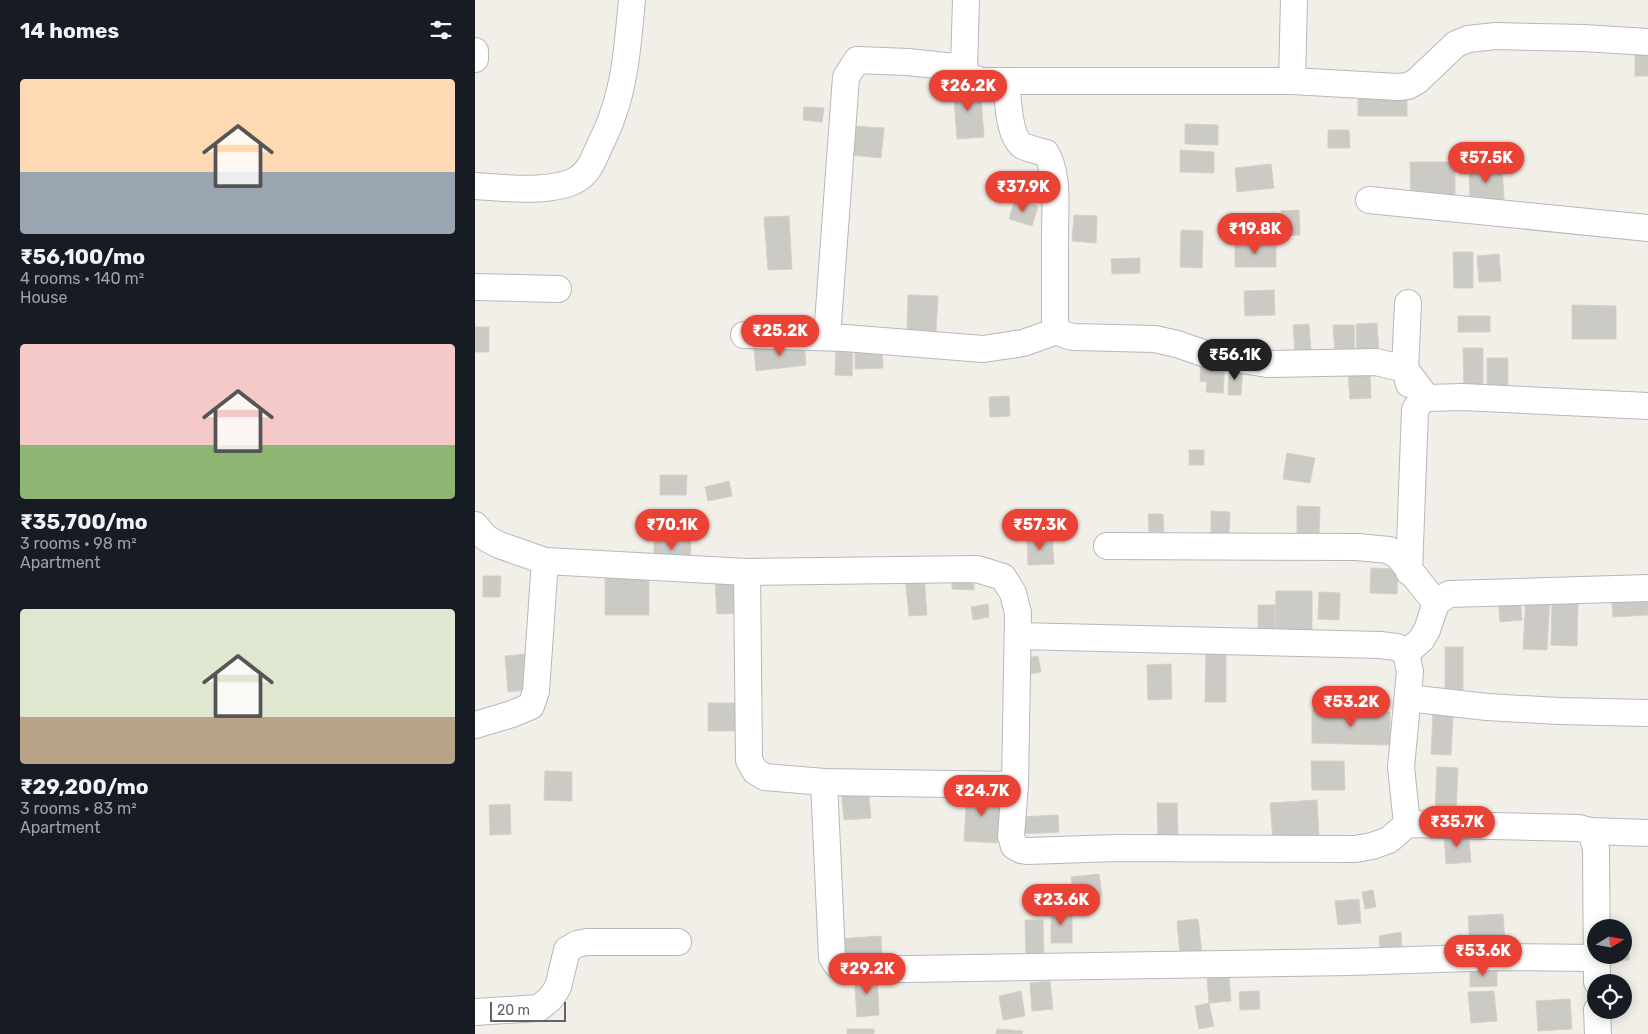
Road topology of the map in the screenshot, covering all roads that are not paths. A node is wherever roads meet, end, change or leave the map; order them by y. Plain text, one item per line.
1 (632, 0) edge
2 (966, 0) edge
3 (1294, 0) edge
4 (1648, 42) edge
5 (475, 51) edge
6 (475, 59) edge
7 (964, 68) junction
8 (1006, 81) junction
9 (1292, 81) junction
10 (475, 186) edge
11 (1369, 200) dead end
12 (1648, 228) edge
13 (475, 287) edge
14 (558, 289) dead end
15 (1408, 303) dead end
16 (1057, 331) junction
17 (744, 335) dead end
18 (827, 337) junction
19 (1405, 369) junction
20 (1421, 404) junction
21 (1648, 406) edge
22 (475, 526) edge
23 (1107, 546) dead end
24 (545, 561) junction
25 (747, 572) junction
26 (1409, 572) junction
27 (1648, 588) edge
28 (1436, 603) junction
29 (1018, 636) junction
30 (1406, 653) junction
31 (1408, 698) junction
32 (1648, 713) edge
33 (475, 724) edge
34 (824, 782) junction
35 (1015, 786) junction
36 (1407, 824) junction
37 (1591, 831) junction
38 (1648, 833) edge
39 (678, 942) dead end
40 (1597, 970) edge
41 (475, 1012) edge
42 (1597, 1019) edge
43 (1598, 1034) edge

1 - 10 street
2 - 7 street
3 - 9 street
4 - 9 street
5 - 6 street
7 - 8 street
7 - 18 street
8 - 9 street
8 - 16 street
11 - 12 street
13 - 14 street
15 - 19 street
16 - 18 street
16 - 19 street
17 - 18 street
19 - 20 street
20 - 21 street
20 - 26 street
22 - 24 street
23 - 26 street
24 - 25 street
24 - 33 street
25 - 29 street
25 - 34 street
26 - 28 street
27 - 28 street
28 - 30 street
29 - 30 street
29 - 35 street
30 - 31 street
31 - 32 street
31 - 36 street
34 - 35 street
34 - 40 street
35 - 36 street
36 - 37 street
37 - 38 street
37 - 40 street
39 - 41 street
42 - 43 street

